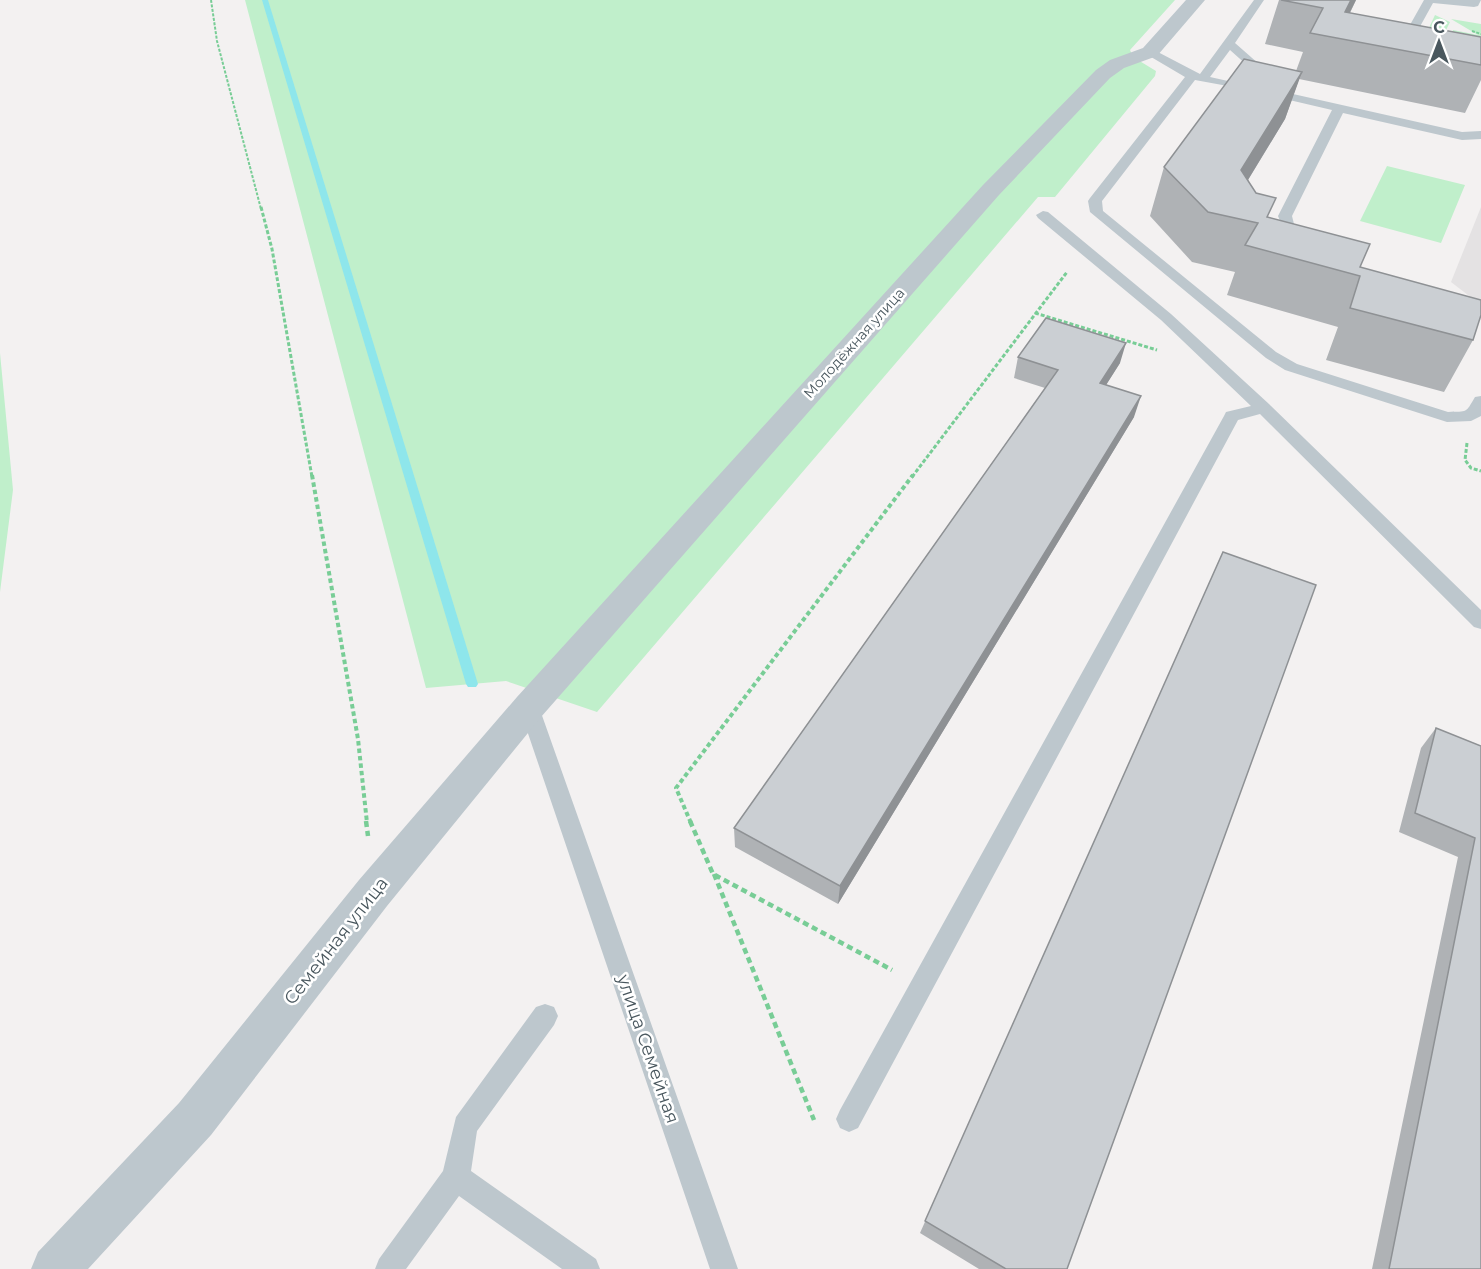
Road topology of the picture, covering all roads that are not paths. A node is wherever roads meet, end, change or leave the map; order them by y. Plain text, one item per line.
1 (1196, 0) edge
2 (1259, 0) edge
3 (1429, 0) edge
4 (1435, 0) edge
5 (1476, 0) edge
6 (1229, 44) junction
7 (1150, 52) junction
8 (1409, 56) edge
9 (1198, 77) junction
10 (1288, 97) junction
11 (1339, 108) junction
12 (1481, 135) edge
13 (1043, 215) dead end
14 (1313, 249) edge
15 (1481, 401) edge
16 (1263, 408) junction
17 (1481, 622) edge
18 (529, 707) junction
19 (545, 1016) dead end
20 (849, 1119) road end
21 (456, 1177) junction
22 (55, 1269) edge
23 (390, 1269) edge
24 (586, 1269) edge
25 (724, 1269) edge

1 - 7 street, Молодёжная улица
2 - 6 lane
3 - 8 lane
4 - 5 lane
6 - 9 lane
6 - 10 lane
7 - 9 lane
7 - 18 street, Молодёжная улица
9 - 10 lane
9 - 15 lane
10 - 11 lane
11 - 12 lane
11 - 14 lane
13 - 16 lane
16 - 17 lane
16 - 20 lane
18 - 22 street, Семейная улица
18 - 25 lane, улица Семейная
19 - 21 lane
21 - 23 lane
21 - 24 lane

